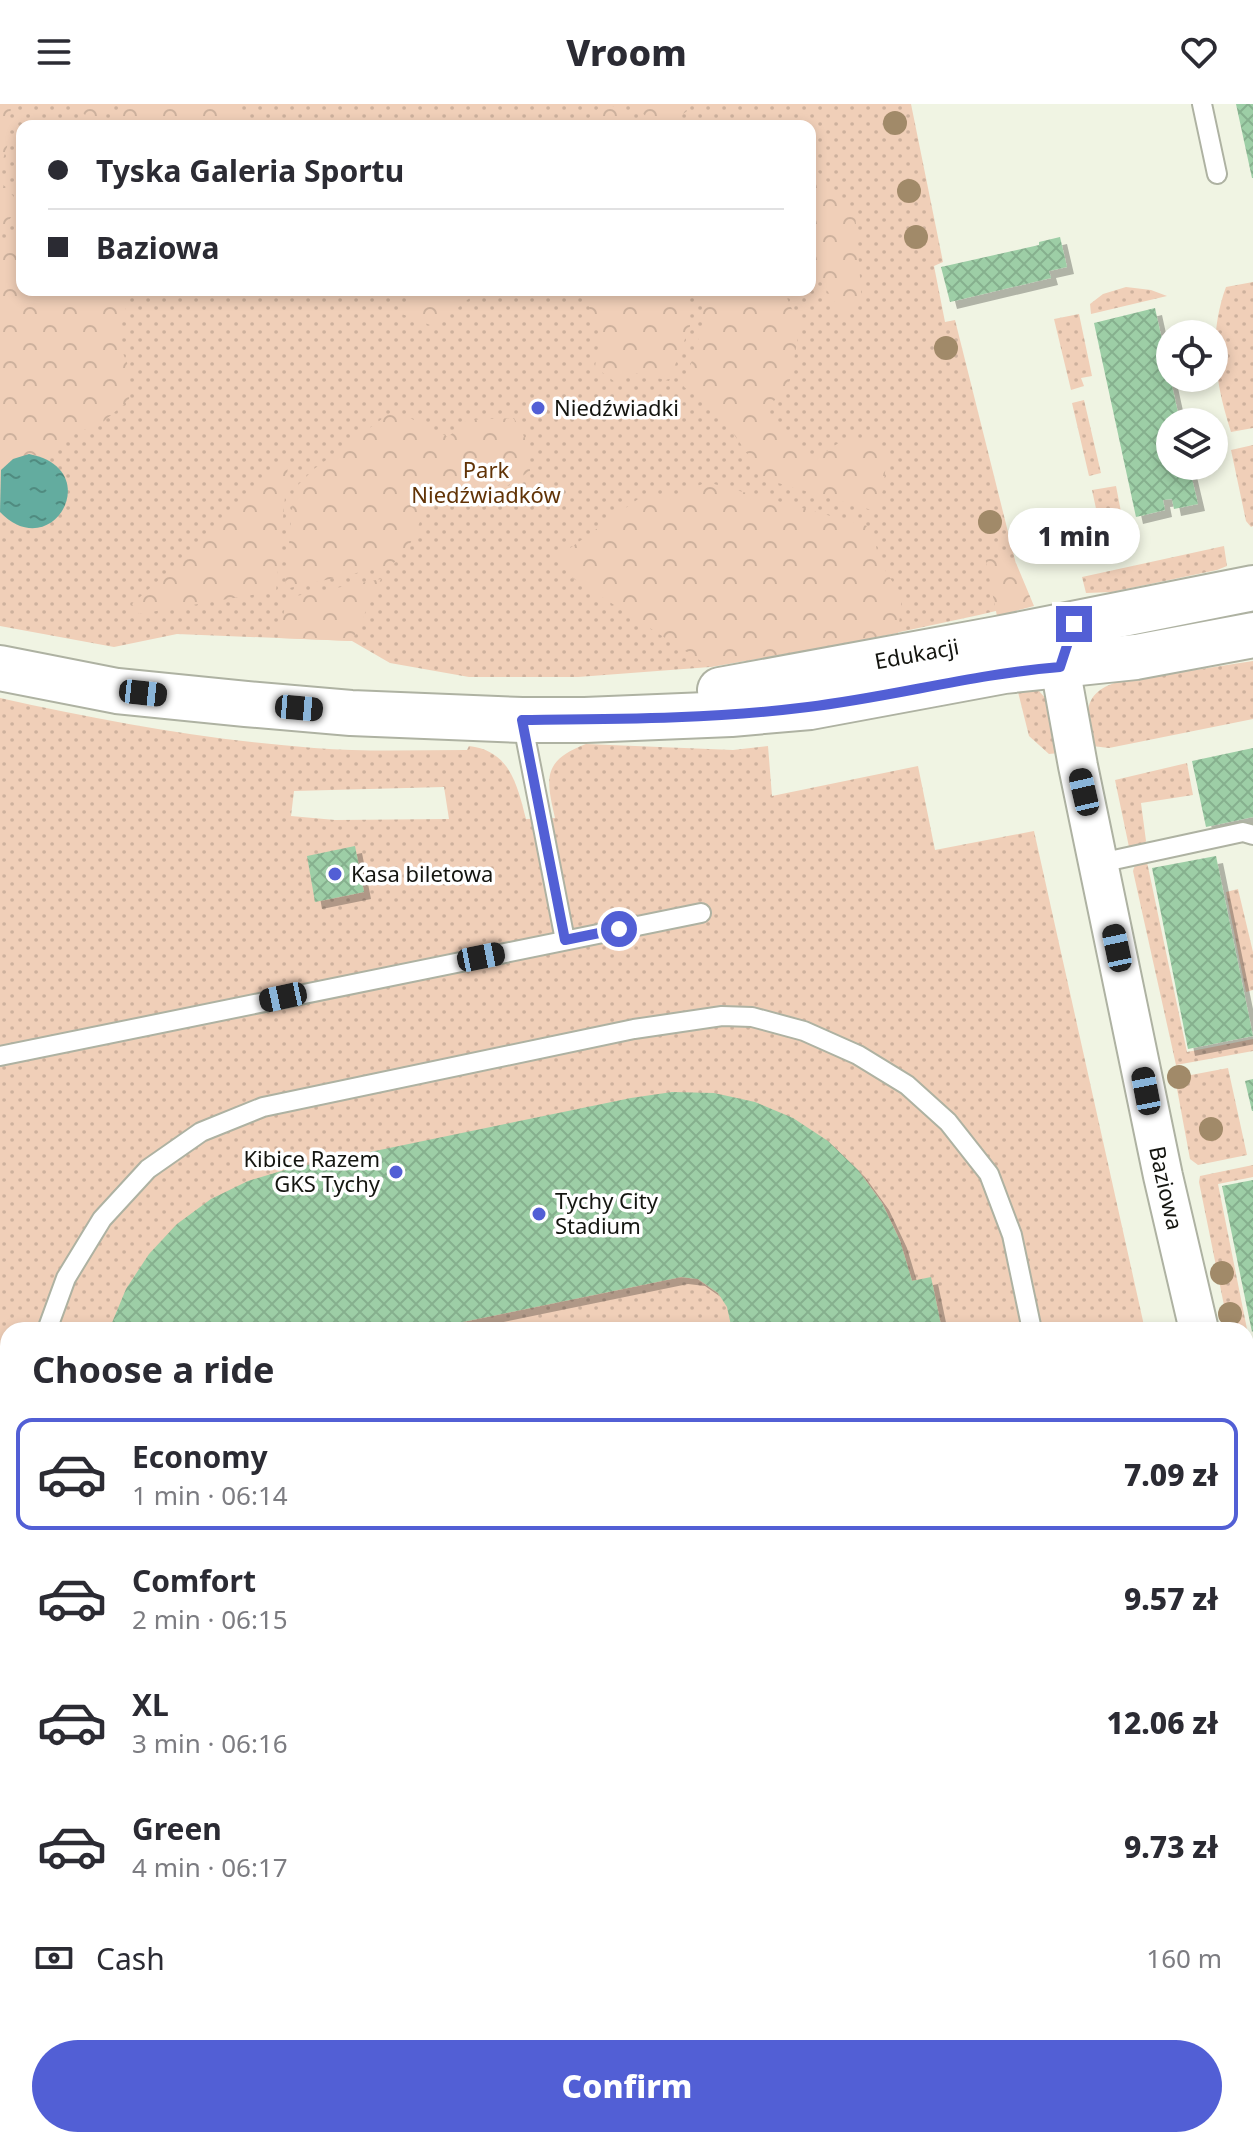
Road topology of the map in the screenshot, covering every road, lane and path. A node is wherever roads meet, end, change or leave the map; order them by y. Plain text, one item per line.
1 (1202, 104) edge
2 (1217, 174) dead end
3 (1252, 595) edge
4 (1074, 624) junction
5 (1253, 635) edge
6 (1060, 667) junction
7 (0, 668) edge
8 (522, 720) junction
9 (585, 720) junction
10 (1253, 835) edge
11 (1100, 863) junction
12 (701, 913) dead end
13 (565, 940) junction
14 (0, 1056) edge
15 (50, 1322) edge
16 (1030, 1322) edge
17 (1194, 1322) edge

1 - 2 lane
3 - 4 street, Edukacji
4 - 6 street, Baziowa
4 - 9 street, Edukacji
5 - 6 street, Edukacji
6 - 9 street, Edukacji
6 - 11 street, Baziowa
7 - 8 street, Edukacji
8 - 9 street, Edukacji
8 - 13 lane
10 - 11 lane
11 - 17 street, Baziowa
12 - 13 lane
13 - 14 lane
15 - 16 lane

